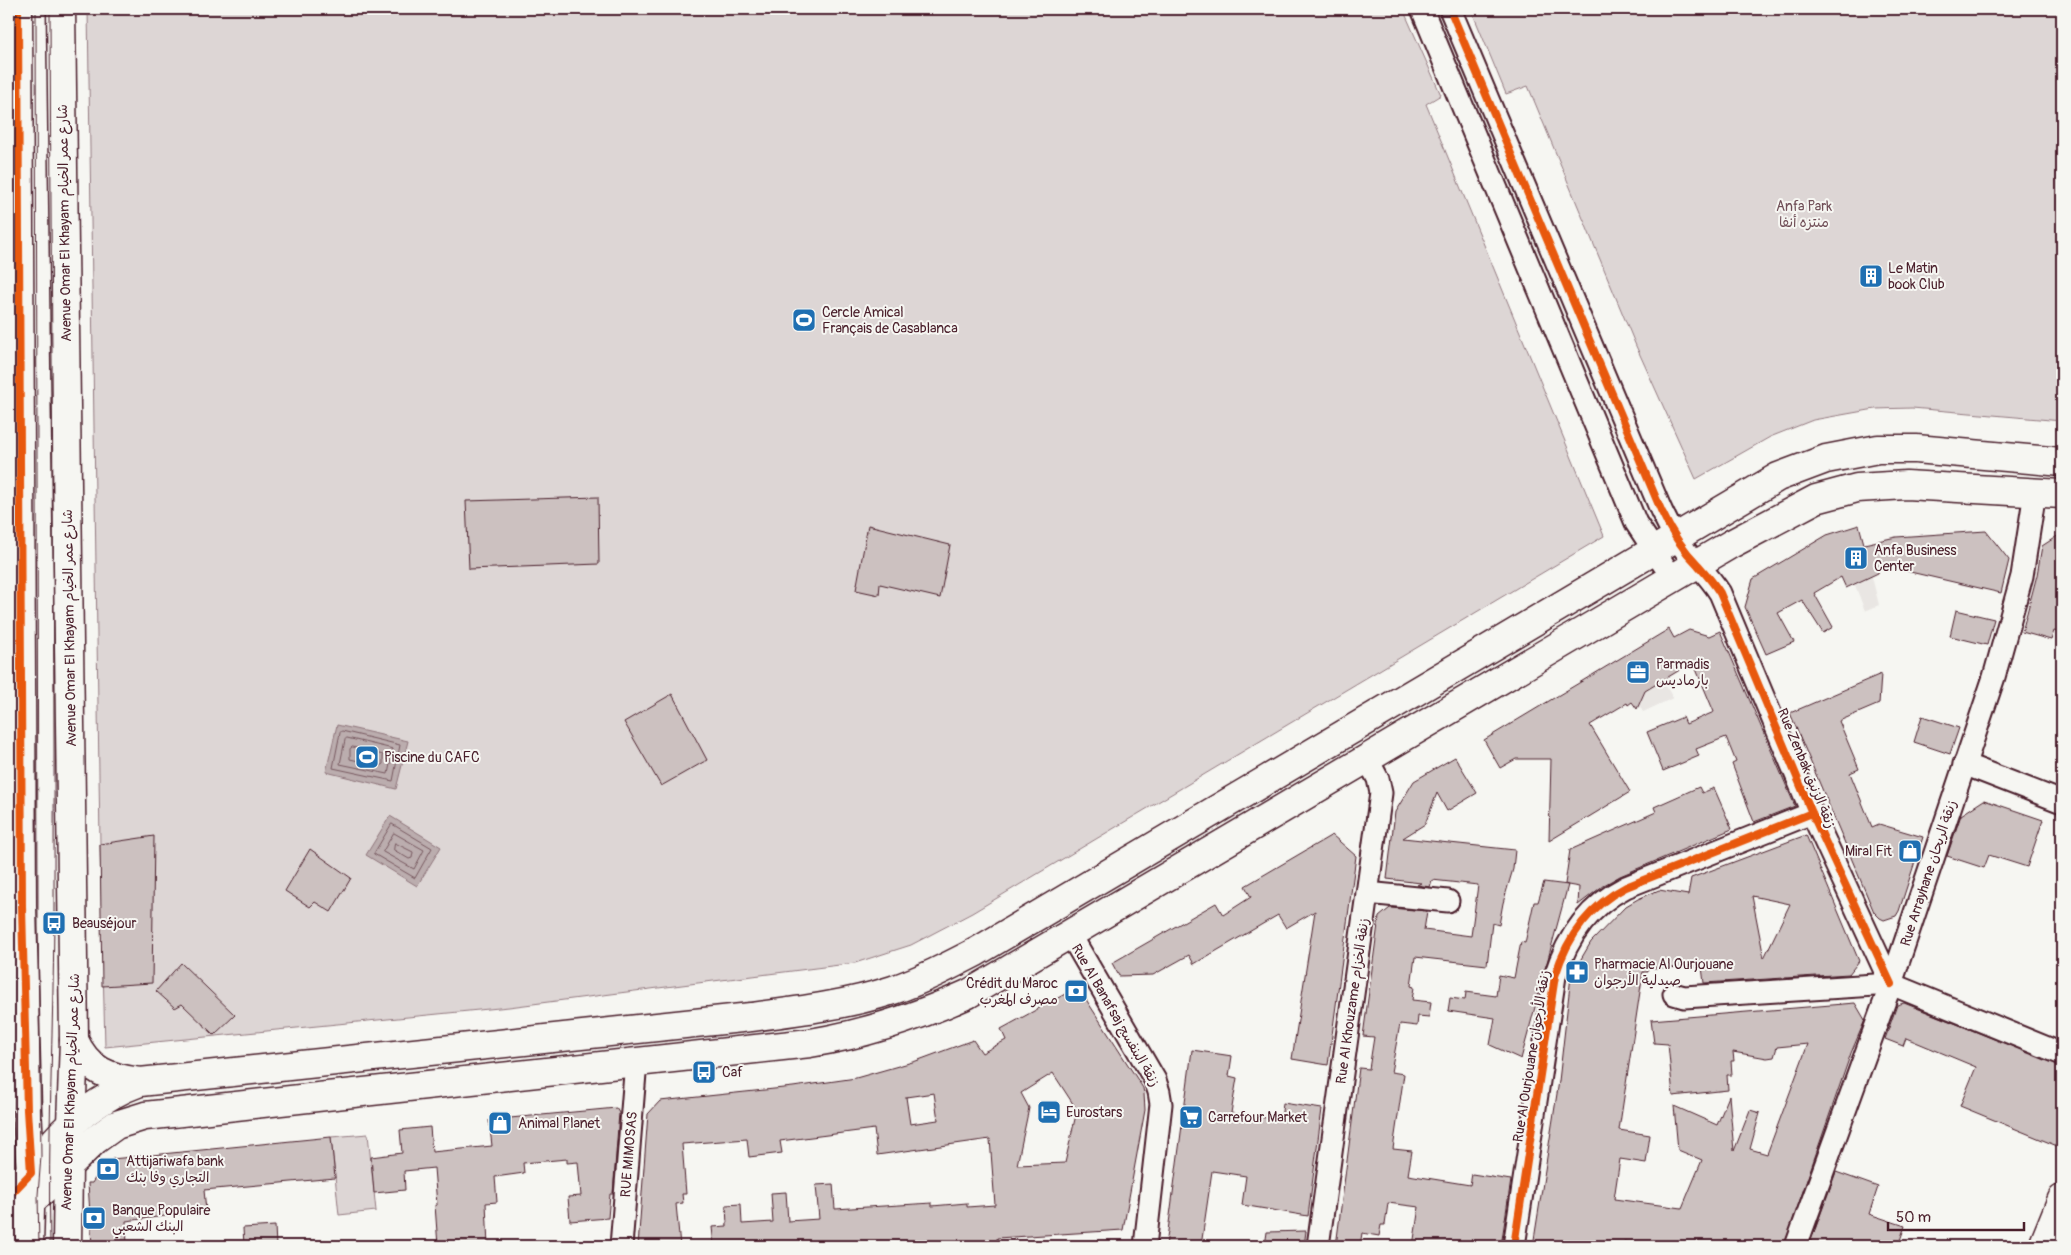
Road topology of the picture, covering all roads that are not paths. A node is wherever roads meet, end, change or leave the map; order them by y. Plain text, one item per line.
1 (18, 9) edge
2 (61, 9) edge
3 (1422, 9) edge
4 (1450, 9) edge
5 (14, 115) edge
6 (14, 155) edge
7 (14, 372) edge
8 (2062, 462) edge
9 (2035, 492) junction
10 (2062, 494) edge
11 (1665, 544) junction
12 (1697, 565) junction
13 (1674, 579) junction
14 (15, 606) edge
15 (1367, 758) junction
16 (1964, 764) junction
17 (2062, 802) edge
18 (1812, 813) junction
19 (1367, 893) junction
20 (1448, 901) dead end
21 (16, 906) edge
22 (1070, 934) junction
23 (1891, 984) junction
24 (1674, 994) dead end
25 (74, 1040) junction
26 (2062, 1054) edge
27 (636, 1061) junction
28 (140, 1082) junction
29 (71, 1124) junction
30 (68, 1165) junction
31 (31, 1173) junction
32 (2062, 1199) edge
33 (19, 1200) edge
34 (9, 1220) edge
35 (29, 1246) edge
36 (66, 1246) edge
37 (621, 1246) edge
38 (1145, 1246) edge
39 (1318, 1246) edge
40 (1514, 1246) edge
41 (1796, 1246) edge
42 (2043, 1246) edge

1 - 5 main road
2 - 25 main road, Avenue Omar El Khayam شارع عمر الخيام
3 - 11 street
4 - 11 street
5 - 6 main road
6 - 7 main road
7 - 14 main road
8 - 11 main road
9 - 10 main road
9 - 12 main road
9 - 16 street, Rue Arrayhane زنقة الريحان
11 - 12 street, Rue Zenbak زنقة الزنبق
11 - 13 street
11 - 28 main road
12 - 13 main road
12 - 18 street, Rue Zenbak زنقة الزنبق
13 - 15 main road
14 - 21 main road
15 - 19 street, Rue Al Khouzame زنقة الخزام
15 - 22 main road
16 - 17 street
16 - 23 street, Rue Arrayhane زنقة الريحان
18 - 23 street, Rue Zenbak زنقة الزنبق
18 - 40 street, Rue Al Ourjouane زنقة الأرجوان
19 - 20 street
19 - 39 street, Rue Al Khouzame زنقة الخزام
21 - 31 main road
22 - 27 main road
22 - 38 street, Rue Al Banafsaj زنقة البنفسج
23 - 24 street
23 - 26 street
23 - 41 street, Rue Arrayhane زنقة الريحان
25 - 28 main road
25 - 29 main road, Avenue Omar El Khayam شارع عمر الخيام
27 - 30 main road
27 - 37 street, RUE MIMOSAS
28 - 29 main road
29 - 30 main road, Avenue Omar El Khayam شارع عمر الخيام
29 - 31 main road
30 - 33 main road
30 - 36 main road, Avenue Omar El Khayam شارع عمر الخيام
31 - 33 main road
32 - 42 main road
33 - 34 main road
33 - 35 main road

